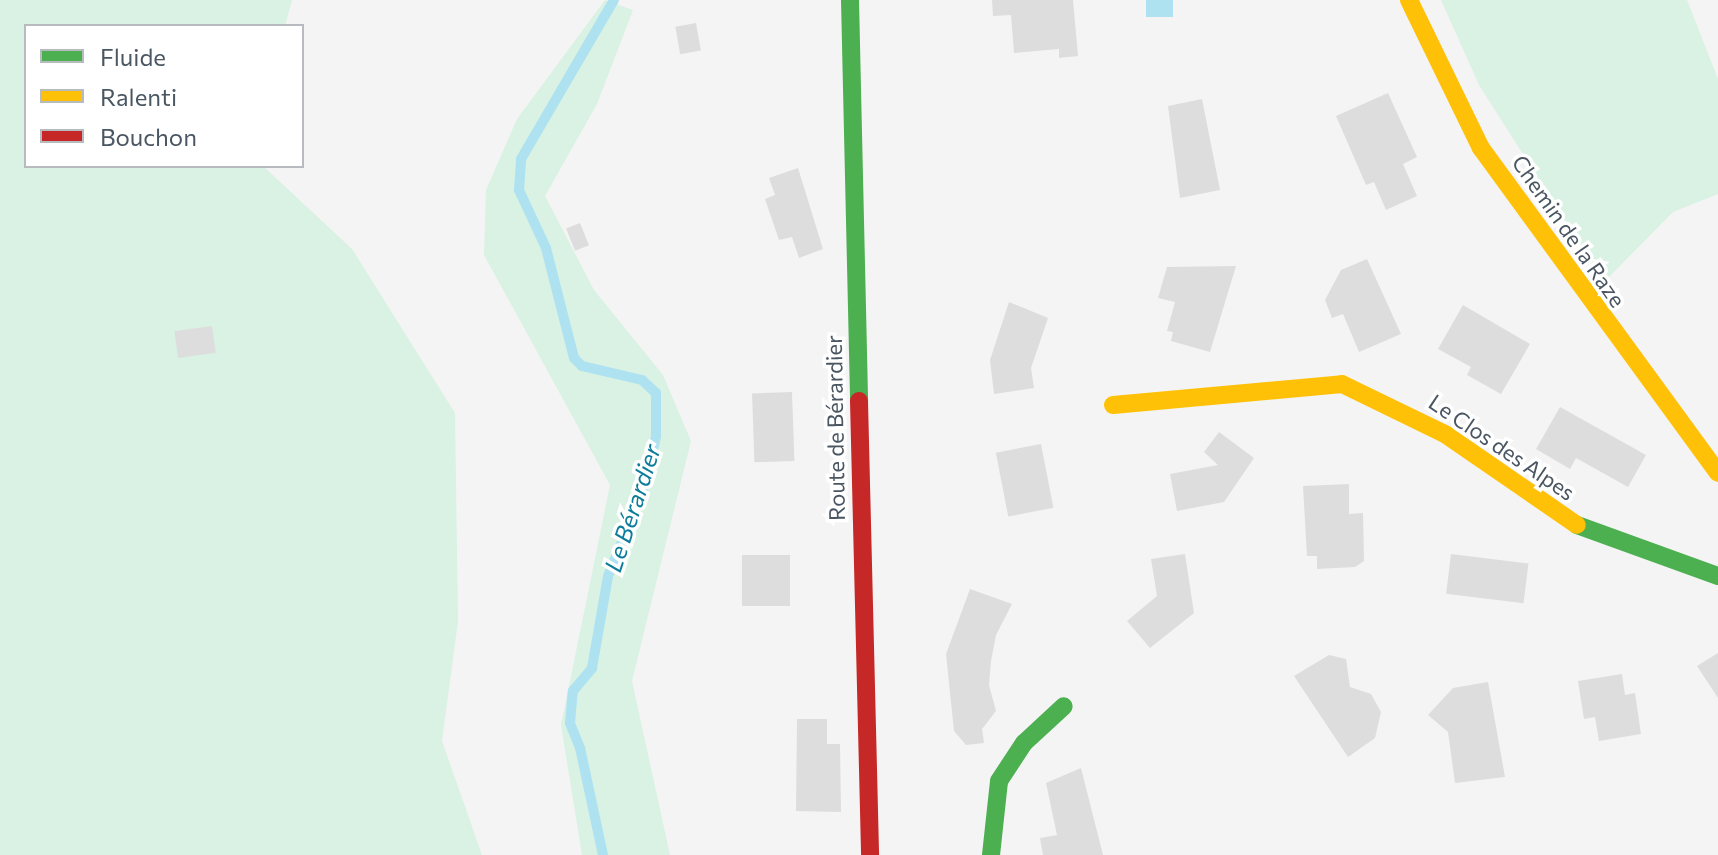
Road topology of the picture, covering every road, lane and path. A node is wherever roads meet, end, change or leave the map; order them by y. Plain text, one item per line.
1 (850, 0) edge
2 (1409, 0) edge
3 (1113, 405) dead end
4 (1718, 473) edge
5 (1718, 576) edge
6 (1064, 706) dead end
7 (870, 855) edge
8 (991, 855) edge

1 - 7 street, Route de Bérardier
2 - 4 street, Chemin de la Raze
3 - 5 street, Le Clos des Alpes
6 - 8 street

